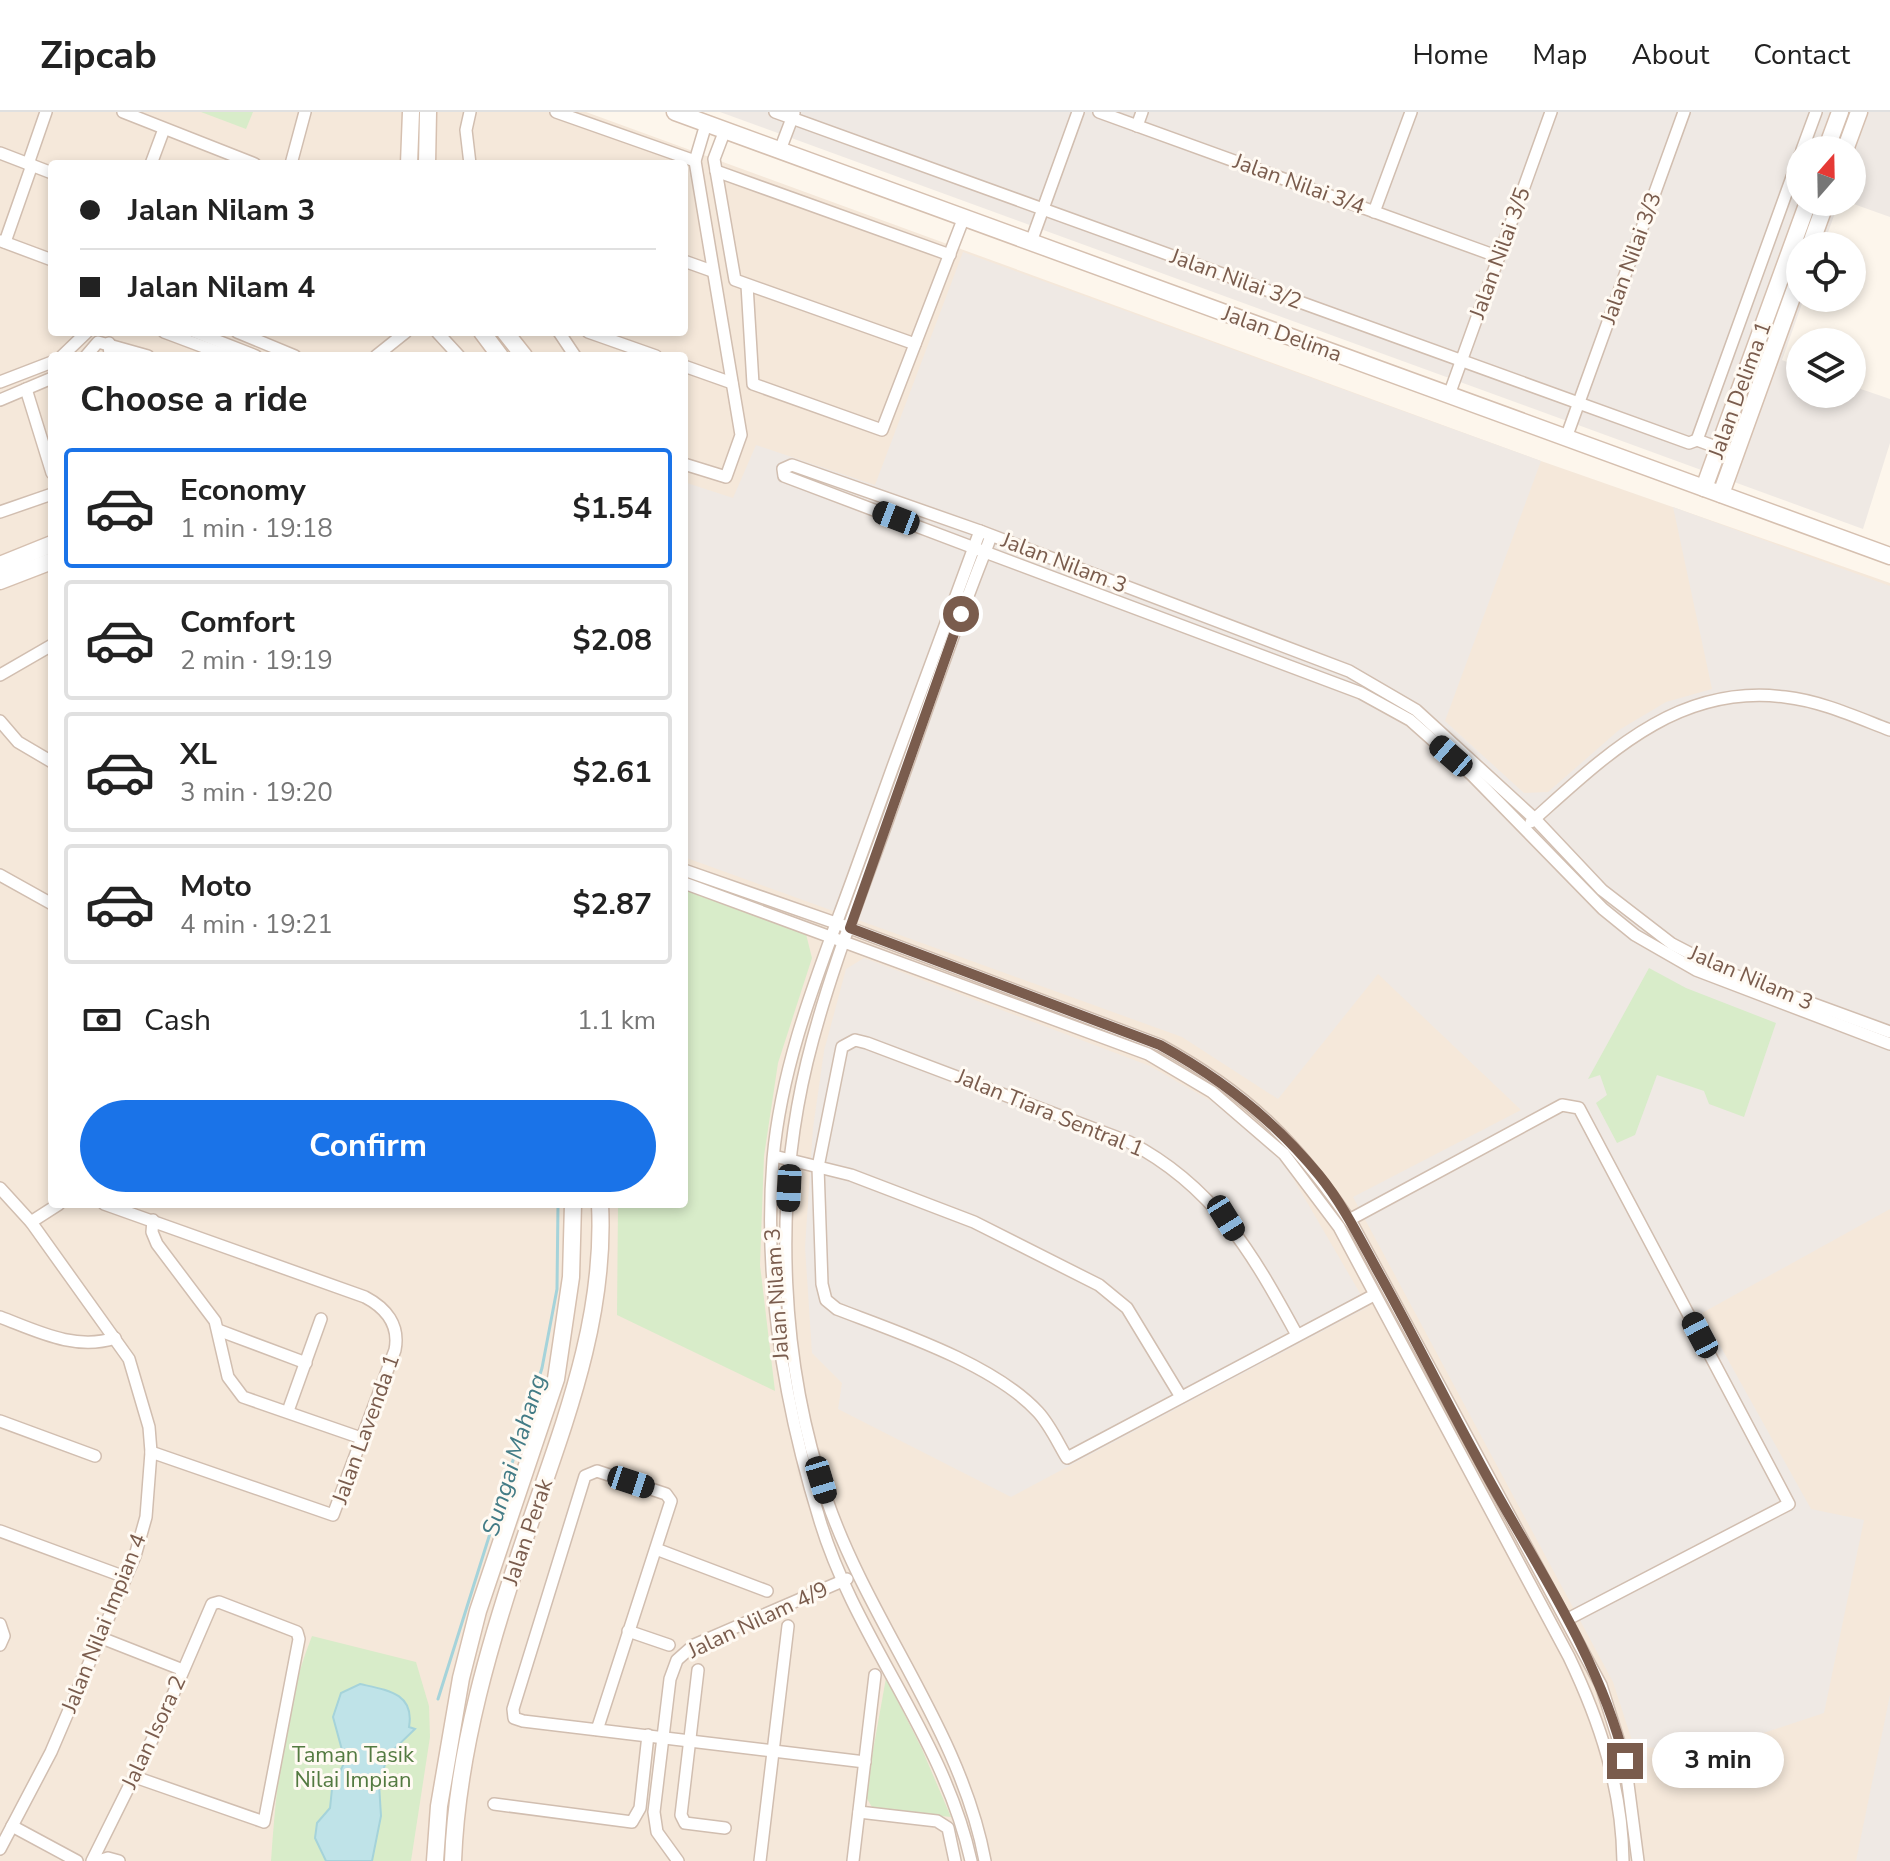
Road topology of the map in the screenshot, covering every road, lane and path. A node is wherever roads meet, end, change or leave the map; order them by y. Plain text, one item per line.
1 (46, 112) edge
2 (123, 112) edge
3 (305, 112) edge
4 (411, 112) edge
5 (428, 112) edge
6 (470, 112) edge
7 (556, 112) edge
8 (675, 112) edge
9 (775, 112) edge
10 (1078, 112) edge
11 (1099, 112) edge
12 (1142, 112) edge
13 (1411, 112) edge
14 (1551, 112) edge
15 (1684, 112) edge
16 (1816, 112) edge
17 (1840, 112) edge
18 (1859, 112) edge
19 (793, 115) edge
20 (706, 124) junction
21 (1137, 126) junction
22 (164, 129) junction
23 (725, 130) junction
24 (1807, 136) edge
25 (1831, 136) edge
26 (1850, 136) edge
27 (780, 150) junction
28 (0, 153) edge
29 (152, 160) edge
30 (245, 160) edge
31 (292, 160) edge
32 (409, 160) edge
33 (427, 160) edge
34 (470, 160) edge
35 (695, 161) junction
36 (30, 164) junction
37 (48, 171) edge
38 (716, 171) junction
39 (1786, 194) edge
40 (1043, 209) junction
41 (1374, 212) junction
42 (1803, 216) edge
43 (964, 217) junction
44 (3, 241) edge
45 (1031, 242) junction
46 (950, 255) junction
47 (1499, 257) junction
48 (48, 258) edge
49 (688, 262) edge
50 (712, 271) junction
51 (747, 285) junction
52 (1786, 309) edge
53 (83, 336) edge
54 (177, 336) edge
55 (202, 336) edge
56 (247, 336) edge
57 (401, 336) edge
58 (441, 336) edge
59 (508, 336) edge
60 (599, 336) edge
61 (109, 343) junction
62 (915, 344) junction
63 (66, 352) edge
64 (89, 352) edge
65 (110, 352) edge
66 (136, 352) edge
67 (229, 352) edge
68 (230, 352) edge
69 (285, 352) edge
70 (381, 352) edge
71 (455, 352) edge
72 (521, 352) edge
73 (645, 352) edge
74 (1461, 361) junction
75 (48, 364) edge
76 (688, 367) edge
77 (48, 380) edge
78 (0, 382) edge
79 (732, 383) junction
80 (26, 389) junction
81 (1449, 395) junction
82 (0, 400) edge
83 (1578, 403) junction
84 (1566, 438) junction
85 (1697, 440) junction
86 (1727, 451) junction
87 (48, 460) edge
88 (688, 465) edge
89 (1712, 491) junction
90 (48, 495) edge
91 (0, 512) edge
92 (985, 533) junction
93 (48, 546) edge
94 (979, 550) junction
95 (1890, 556) edge
96 (48, 563) edge
97 (0, 565) edge
98 (0, 581) edge
99 (48, 647) edge
100 (0, 675) edge
101 (0, 721) edge
102 (1890, 730) edge
103 (48, 760) edge
104 (1530, 823) junction
105 (688, 871) edge
106 (0, 875) edge
107 (688, 884) edge
108 (48, 902) edge
109 (836, 923) junction
110 (850, 928) junction
111 (831, 937) junction
112 (844, 941) junction
113 (1890, 1032) edge
114 (1890, 1044) edge
115 (774, 1156) junction
116 (791, 1160) junction
117 (818, 1167) junction
118 (0, 1188) edge
119 (53, 1208) edge
120 (116, 1208) edge
121 (573, 1208) edge
122 (600, 1208) edge
123 (153, 1220) junction
124 (1349, 1220) junction
125 (31, 1222) junction
126 (1374, 1295) junction
127 (0, 1317) edge
128 (321, 1319) dead end
129 (218, 1330) junction
130 (1297, 1335) junction
131 (115, 1338) junction
132 (306, 1363) junction
133 (1181, 1397) junction
134 (288, 1411) junction
135 (0, 1421) edge
136 (364, 1439) junction
137 (151, 1452) junction
138 (95, 1456) dead end
139 (0, 1531) edge
140 (656, 1549) junction
141 (858, 1575) junction
142 (125, 1577) junction
143 (843, 1581) junction
144 (767, 1591) dead end
145 (1568, 1619) junction
146 (0, 1624) edge
147 (788, 1626) dead end
148 (628, 1631) junction
149 (99, 1637) junction
150 (0, 1645) edge
151 (669, 1645) dead end
152 (183, 1670) junction
153 (698, 1670) dead end
154 (875, 1675) dead end
155 (597, 1730) junction
156 (648, 1735) junction
157 (663, 1737) junction
158 (690, 1741) junction
159 (773, 1751) junction
160 (865, 1762) junction
161 (135, 1777) junction
162 (494, 1804) dead end
163 (859, 1812) junction
164 (12, 1826) junction
165 (725, 1828) dead end
166 (0, 1849) edge
167 (77, 1861) edge
168 (92, 1861) edge
169 (98, 1861) edge
170 (119, 1861) edge
171 (435, 1861) edge
172 (453, 1861) edge
173 (678, 1861) edge
174 (760, 1861) edge
175 (853, 1861) edge
176 (955, 1861) edge
177 (971, 1861) edge
178 (985, 1861) edge
179 (1623, 1861) edge
180 (1638, 1861) edge

1 - 36 street
2 - 22 street
3 - 31 street
4 - 32 street
5 - 33 street
6 - 34 street
7 - 35 street
8 - 20 street, Jalan Delima
9 - 19 street, Jalan Nilai 3/2
10 - 40 street
11 - 21 street, Jalan Nilai 3/4
12 - 21 street
13 - 41 street
14 - 47 street, Jalan Nilai 3/5
15 - 83 street, Jalan Nilai 3/3
16 - 24 street
17 - 25 street
18 - 26 street
19 - 27 street
19 - 40 street, Jalan Nilai 3/2
20 - 23 street, Jalan Delima
20 - 35 street
21 - 41 street, Jalan Nilai 3/4
22 - 29 street
22 - 30 street
23 - 27 street, Jalan Delima
23 - 38 street
27 - 43 street, Jalan Delima
28 - 36 street
35 - 50 street
36 - 37 street
36 - 44 street
38 - 46 street
38 - 51 street
39 - 85 street
40 - 45 street
40 - 74 street, Jalan Nilai 3/2
41 - 47 street, Jalan Nilai 3/4
42 - 86 street, Jalan Delima 1
43 - 45 street, Jalan Delima
43 - 46 street
44 - 48 street
45 - 81 street, Jalan Delima
46 - 62 street
47 - 74 street, Jalan Nilai 3/5
49 - 50 street
50 - 79 street
51 - 62 street
51 - 62 street
52 - 86 street, Jalan Delima 1
53 - 63 street
54 - 67 street
55 - 68 street
56 - 69 street
57 - 70 street
58 - 71 street
59 - 72 street
60 - 73 street
61 - 64 street
61 - 65 street
61 - 66 street
74 - 81 street, Jalan Nilai 3/5
74 - 83 street, Jalan Nilai 3/2
75 - 78 street
76 - 79 street
77 - 80 street
79 - 88 street
80 - 82 street
80 - 87 street
81 - 84 street, Jalan Delima
83 - 84 street, Jalan Nilai 3/3
83 - 85 street, Jalan Nilai 3/2
84 - 89 street, Jalan Delima
85 - 86 street, Jalan Nilai 3/2
86 - 89 street, Jalan Delima 1
89 - 95 street, Jalan Delima
90 - 91 street
92 - 94 street
92 - 94 street, Jalan Nilam 3
92 - 104 street, Jalan Nilam 3
93 - 97 street
94 - 104 street, Jalan Nilam 3
94 - 109 street, Jalan Nilam 3
94 - 110 street, Jalan Nilam 3
96 - 98 street
99 - 100 street
101 - 103 street
102 - 104 street
104 - 113 street, Jalan Nilam 3
104 - 114 street, Jalan Nilam 3
105 - 109 street
106 - 108 street
107 - 111 street
109 - 110 street
109 - 111 street, Jalan Nilam 3
110 - 112 street, Jalan Nilam 3
110 - 124 street
111 - 112 street
111 - 115 street, Jalan Nilam 3
112 - 116 street, Jalan Nilam 3
112 - 126 street
115 - 116 street
115 - 143 street, Jalan Nilam 3
116 - 117 street
116 - 141 street, Jalan Nilam 3
117 - 130 street, Jalan Tiara Sentral 1
117 - 133 street
117 - 133 street
118 - 125 street, Jalan Nilai Impian 4
119 - 125 street
120 - 123 street, Jalan Lavenda 1
121 - 171 street, Jalan Perak
122 - 172 street, Jalan Perak
123 - 129 street
123 - 136 street, Jalan Lavenda 1
124 - 145 street
124 - 145 street
125 - 131 street, Jalan Nilai Impian 4
126 - 130 street
126 - 179 street
127 - 131 street
128 - 132 street
129 - 132 street
129 - 134 street
130 - 133 street
131 - 137 street, Jalan Nilai Impian 4
132 - 134 street
134 - 136 street
135 - 138 street
136 - 137 street, Jalan Lavenda 1
137 - 142 street, Jalan Nilai Impian 4
139 - 142 street
140 - 144 street
140 - 148 street
140 - 155 street
141 - 143 street, Jalan Nilam 4/9
141 - 178 street, Jalan Nilam 3
142 - 149 street, Jalan Nilai Impian 4
143 - 157 street, Jalan Nilam 4/9
143 - 177 street, Jalan Nilam 3
145 - 180 street
146 - 150 street
147 - 159 street
148 - 151 street
148 - 155 street
149 - 152 street
149 - 164 street, Jalan Nilai Impian 4
152 - 161 street, Jalan Isora 2
152 - 161 street, Jalan Isora 2
153 - 158 street
154 - 160 street
155 - 156 street
156 - 157 street
156 - 162 street
157 - 158 street
157 - 173 street, Jalan Nilam 4/9
158 - 159 street
158 - 165 street
159 - 160 street
159 - 174 street
160 - 163 street
161 - 168 street, Jalan Isora 2
163 - 175 street
163 - 176 street
164 - 166 street, Jalan Nilai Impian 4
164 - 167 street
169 - 170 street

